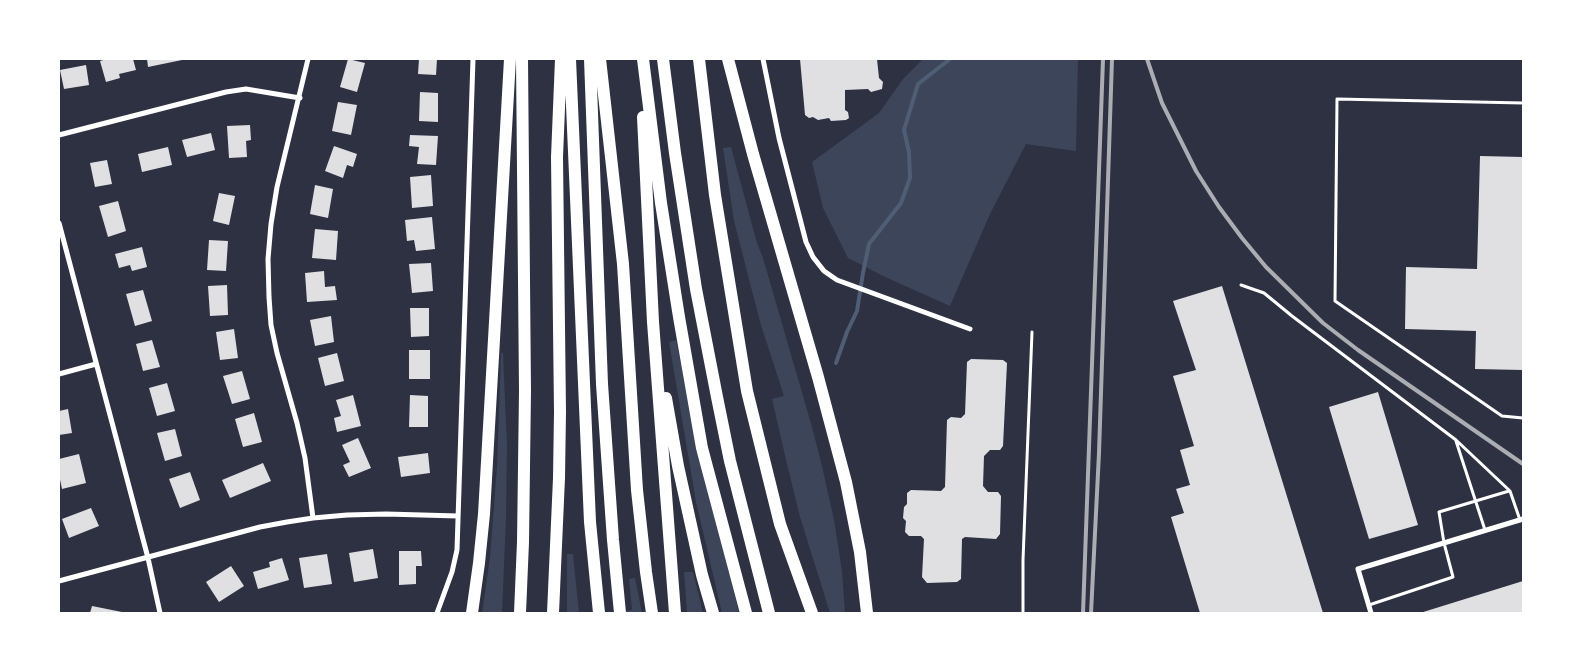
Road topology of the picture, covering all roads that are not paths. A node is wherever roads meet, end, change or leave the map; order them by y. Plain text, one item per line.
1 (308, 59) edge
2 (473, 59) edge
3 (510, 59) edge
4 (522, 59) edge
5 (561, 59) edge
6 (570, 59) edge
7 (590, 59) edge
8 (600, 59) edge
9 (642, 59) edge
10 (663, 59) edge
11 (699, 59) edge
12 (728, 59) edge
13 (762, 59) edge
14 (300, 98) junction
15 (1523, 103) edge
16 (59, 135) edge
17 (59, 224) edge
18 (1241, 286) dead end
19 (654, 322) junction
20 (970, 329) dead end
21 (1032, 332) dead end
22 (96, 364) junction
23 (59, 374) edge
24 (1523, 418) edge
25 (1456, 440) junction
26 (1510, 490) junction
27 (1476, 501) junction
28 (458, 516) junction
29 (313, 518) junction
30 (1522, 519) edge
31 (1485, 530) junction
32 (1444, 543) junction
33 (148, 558) junction
34 (59, 581) edge
35 (1369, 605) junction
36 (599, 612) edge
37 (619, 612) edge
38 (160, 613) edge
39 (437, 613) edge
40 (472, 613) edge
41 (520, 613) edge
42 (553, 613) edge
43 (652, 613) edge
44 (675, 613) edge
45 (713, 613) edge
46 (746, 613) edge
47 (768, 613) edge
48 (812, 613) edge
49 (867, 613) edge
50 (1023, 613) edge
51 (1371, 613) edge

1 - 14 street
2 - 28 street
3 - 40 highway
4 - 41 highway
5 - 42 highway
6 - 36 highway
7 - 37 highway
8 - 43 highway
9 - 19 highway
9 - 46 highway
10 - 47 highway
11 - 48 highway
12 - 49 highway
13 - 20 street
14 - 16 street
14 - 29 street
15 - 24 lane
17 - 22 street
18 - 25 lane
19 - 44 highway
19 - 45 highway
21 - 50 lane
22 - 23 street
22 - 33 street
25 - 26 lane
25 - 27 lane
26 - 27 lane
26 - 30 lane
27 - 31 lane
27 - 32 lane
28 - 29 street
28 - 39 street
29 - 33 street
30 - 31 street
31 - 32 street
32 - 35 lane
32 - 35 street
33 - 34 street
33 - 38 street
35 - 51 street

